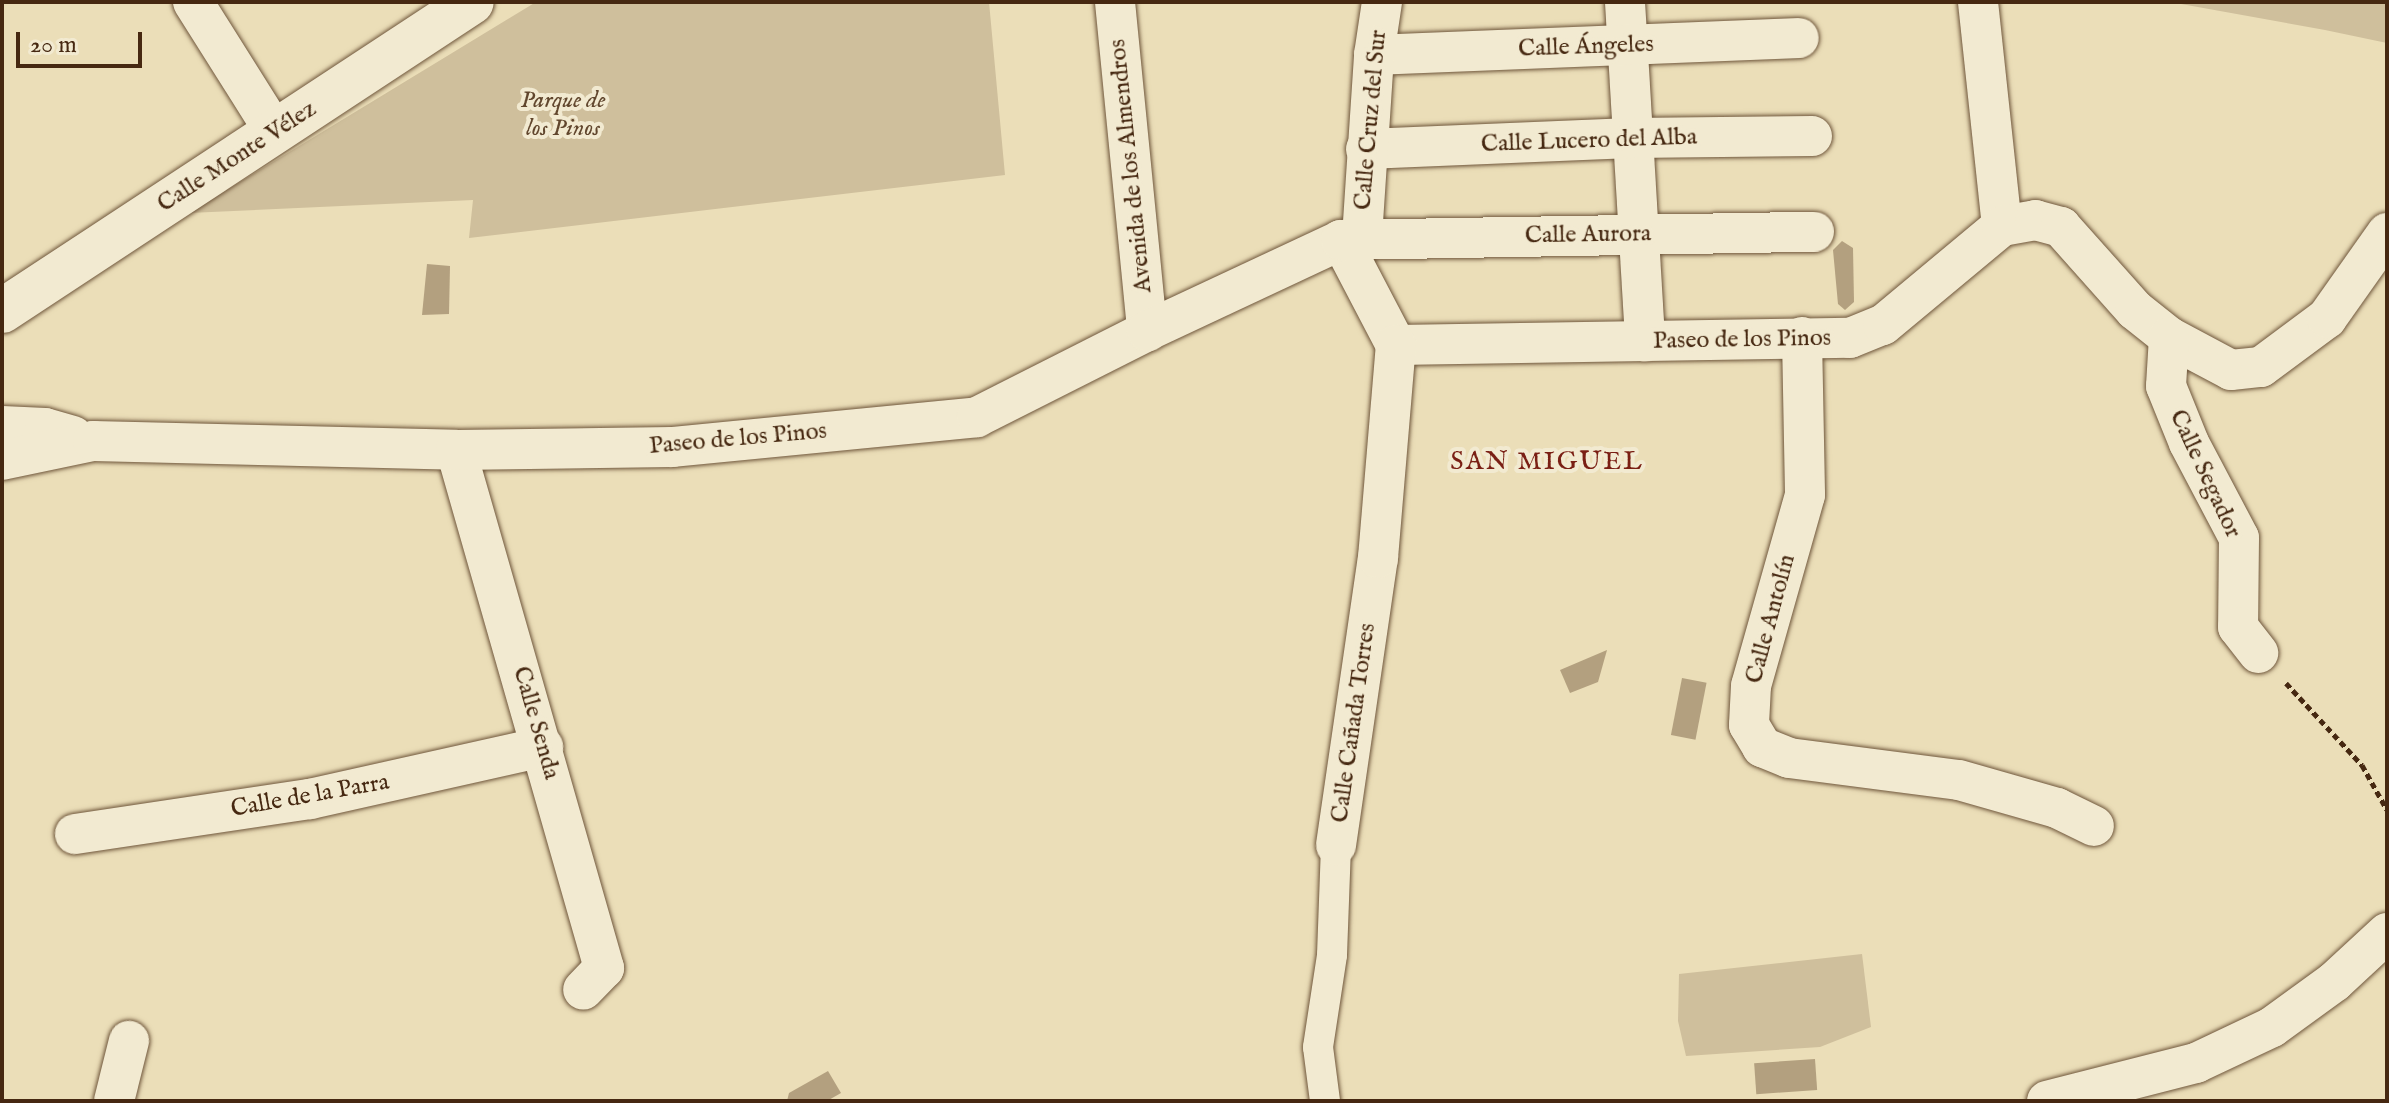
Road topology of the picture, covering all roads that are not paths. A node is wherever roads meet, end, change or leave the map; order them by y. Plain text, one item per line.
1 (193, 2) edge
2 (472, 2) edge
3 (1115, 2) edge
4 (1382, 2) edge
5 (1625, 2) edge
6 (1978, 2) edge
7 (1799, 38) dead end
8 (1626, 45) junction
9 (1374, 55) junction
10 (275, 132) junction
11 (1812, 136) dead end
12 (1631, 138) junction
13 (1366, 149) junction
14 (2002, 226) junction
15 (1814, 232) dead end
16 (2387, 233) edge
17 (1638, 234) junction
18 (1352, 239) junction
19 (2, 311) edge
20 (1147, 331) junction
21 (1802, 337) junction
22 (2169, 337) junction
23 (1645, 341) junction
24 (1396, 345) junction
25 (2, 426) edge
26 (93, 441) junction
27 (456, 450) junction
28 (2, 460) edge
29 (2258, 653) road end
30 (543, 747) junction
31 (2094, 826) dead end
32 (75, 834) dead end
33 (1336, 845) joint
34 (2387, 933) edge
35 (583, 990) dead end
36 (129, 1041) dead end
37 (114, 1101) edge
38 (1325, 1101) edge
39 (2047, 1101) edge

1 - 10 street
2 - 10 street, Calle Monte Vélez
3 - 20 street, Avenida de los Almendros
4 - 9 street, Calle Cruz del Sur
5 - 8 street
6 - 14 street
7 - 8 street, Calle Ángeles
8 - 9 street, Calle Ángeles
8 - 12 street
9 - 13 street, Calle Cruz del Sur
10 - 19 street, Calle Monte Vélez
11 - 12 street, Calle Lucero del Alba
12 - 13 street, Calle Lucero del Alba
12 - 17 street
13 - 18 street, Calle Cruz del Sur
14 - 21 street, Paseo de los Pinos
14 - 22 street
15 - 17 street, Calle Aurora
16 - 22 street
17 - 18 street, Calle Aurora
17 - 23 street
18 - 20 street, Paseo de los Pinos
18 - 24 street
20 - 27 street, Paseo de los Pinos
21 - 23 street, Paseo de los Pinos
21 - 31 street, Calle Antolín
22 - 29 street, Calle Segador
23 - 24 street, Paseo de los Pinos
24 - 33 street, Calle Cañada Torres
25 - 26 street, Paseo de los Pinos
26 - 27 street, Paseo de los Pinos
26 - 28 street, Paseo de los Pinos
27 - 30 street, Calle Senda
30 - 32 street, Calle de la Parra
30 - 35 street, Calle Senda
33 - 38 street, Calle Cañada Torres
34 - 39 street
36 - 37 street

